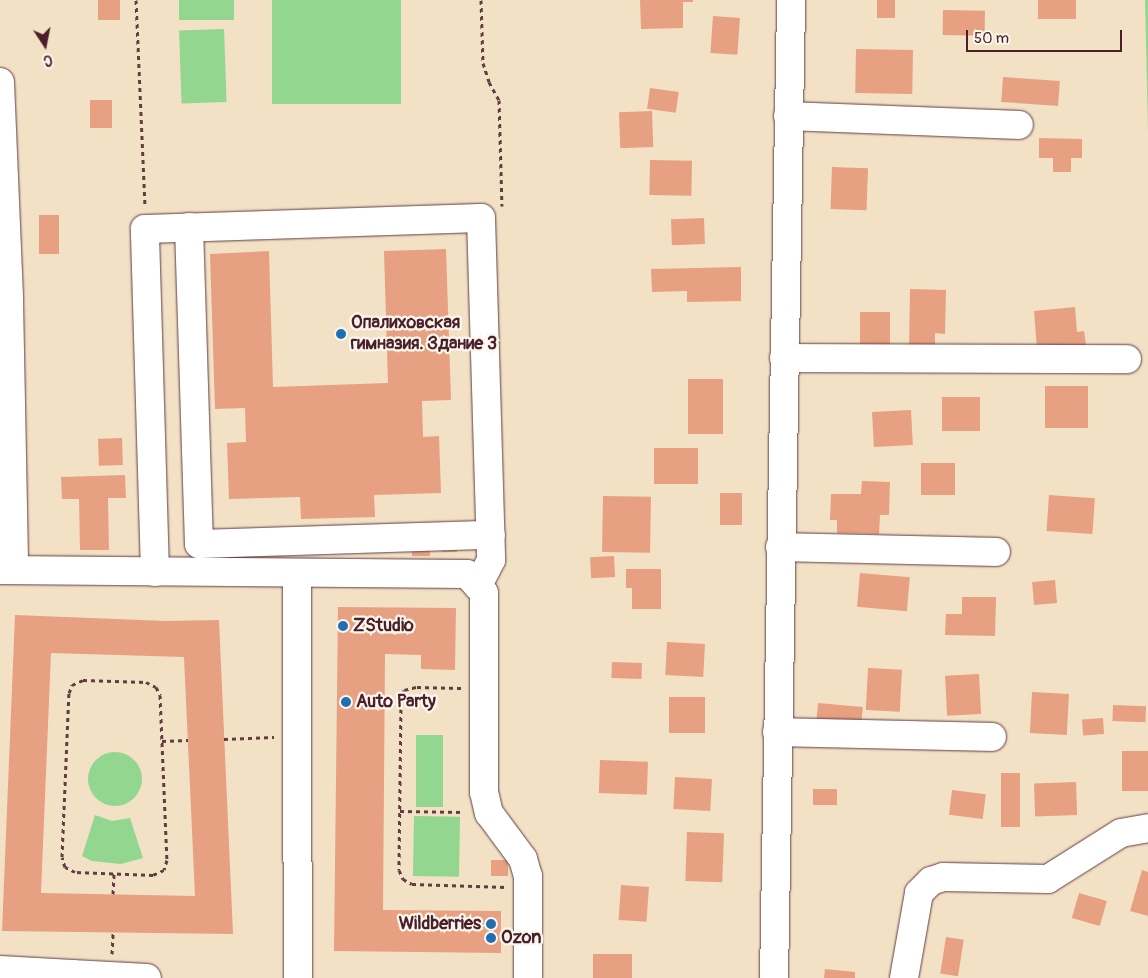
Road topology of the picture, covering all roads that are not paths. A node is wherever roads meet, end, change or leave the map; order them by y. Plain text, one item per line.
1 (790, 0) edge
2 (0, 82) edge
3 (788, 116) junction
4 (1019, 125) dead end
5 (189, 227) junction
6 (3, 258) edge
7 (784, 358) junction
8 (1127, 359) dead end
9 (491, 535) junction
10 (780, 547) junction
11 (996, 552) dead end
12 (7, 570) edge
13 (155, 572) junction
14 (297, 573) junction
15 (478, 586) junction
16 (777, 732) junction
17 (992, 737) dead end
18 (1148, 828) edge
19 (0, 970) edge
20 (72, 976) edge
21 (147, 978) edge
22 (298, 978) edge
23 (528, 978) edge
24 (774, 978) edge
25 (904, 978) edge

1 - 3 street
2 - 6 street
3 - 4 street
3 - 7 street
5 - 9 street
5 - 9 street
5 - 13 street
6 - 12 street
7 - 8 street
7 - 10 street
9 - 15 street
10 - 11 street
10 - 16 street
12 - 13 street
13 - 14 street
14 - 15 street
14 - 22 street
15 - 23 street
16 - 17 street
16 - 24 street
18 - 25 street
19 - 20 street
20 - 21 street

